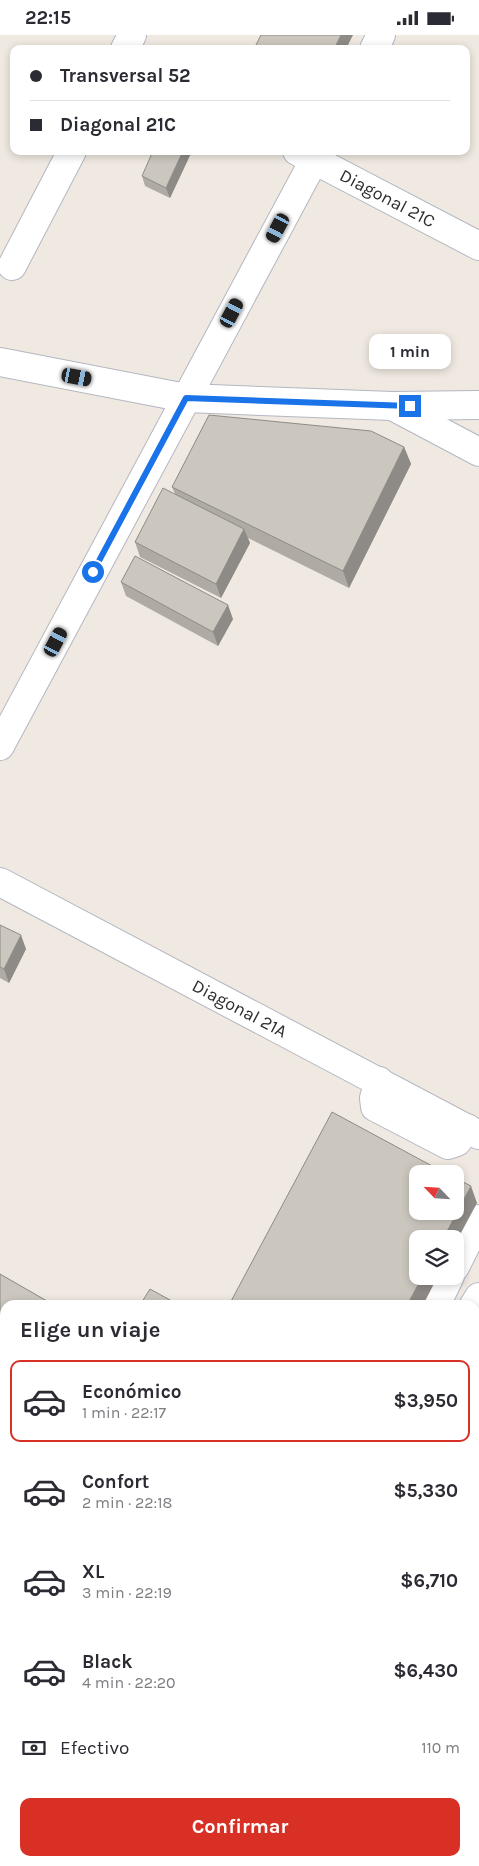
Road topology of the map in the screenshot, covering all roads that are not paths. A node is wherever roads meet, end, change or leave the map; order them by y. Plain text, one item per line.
1 (70, 155) edge
2 (309, 155) edge
3 (312, 155) edge
4 (479, 246) edge
5 (12, 266) dead end
6 (0, 363) edge
7 (186, 398) junction
8 (479, 405) edge
9 (392, 406) junction
10 (479, 451) edge
11 (0, 746) edge
12 (0, 882) edge
13 (473, 1131) edge
14 (479, 1219) edge
15 (464, 1249) edge
16 (446, 1285) edge
17 (438, 1300) edge

1 - 5 street
2 - 7 street
3 - 4 street, Diagonal 21C
6 - 7 street
7 - 9 street
7 - 11 street
8 - 9 street
9 - 10 street
12 - 13 street, Diagonal 21A
14 - 15 street
16 - 17 street

